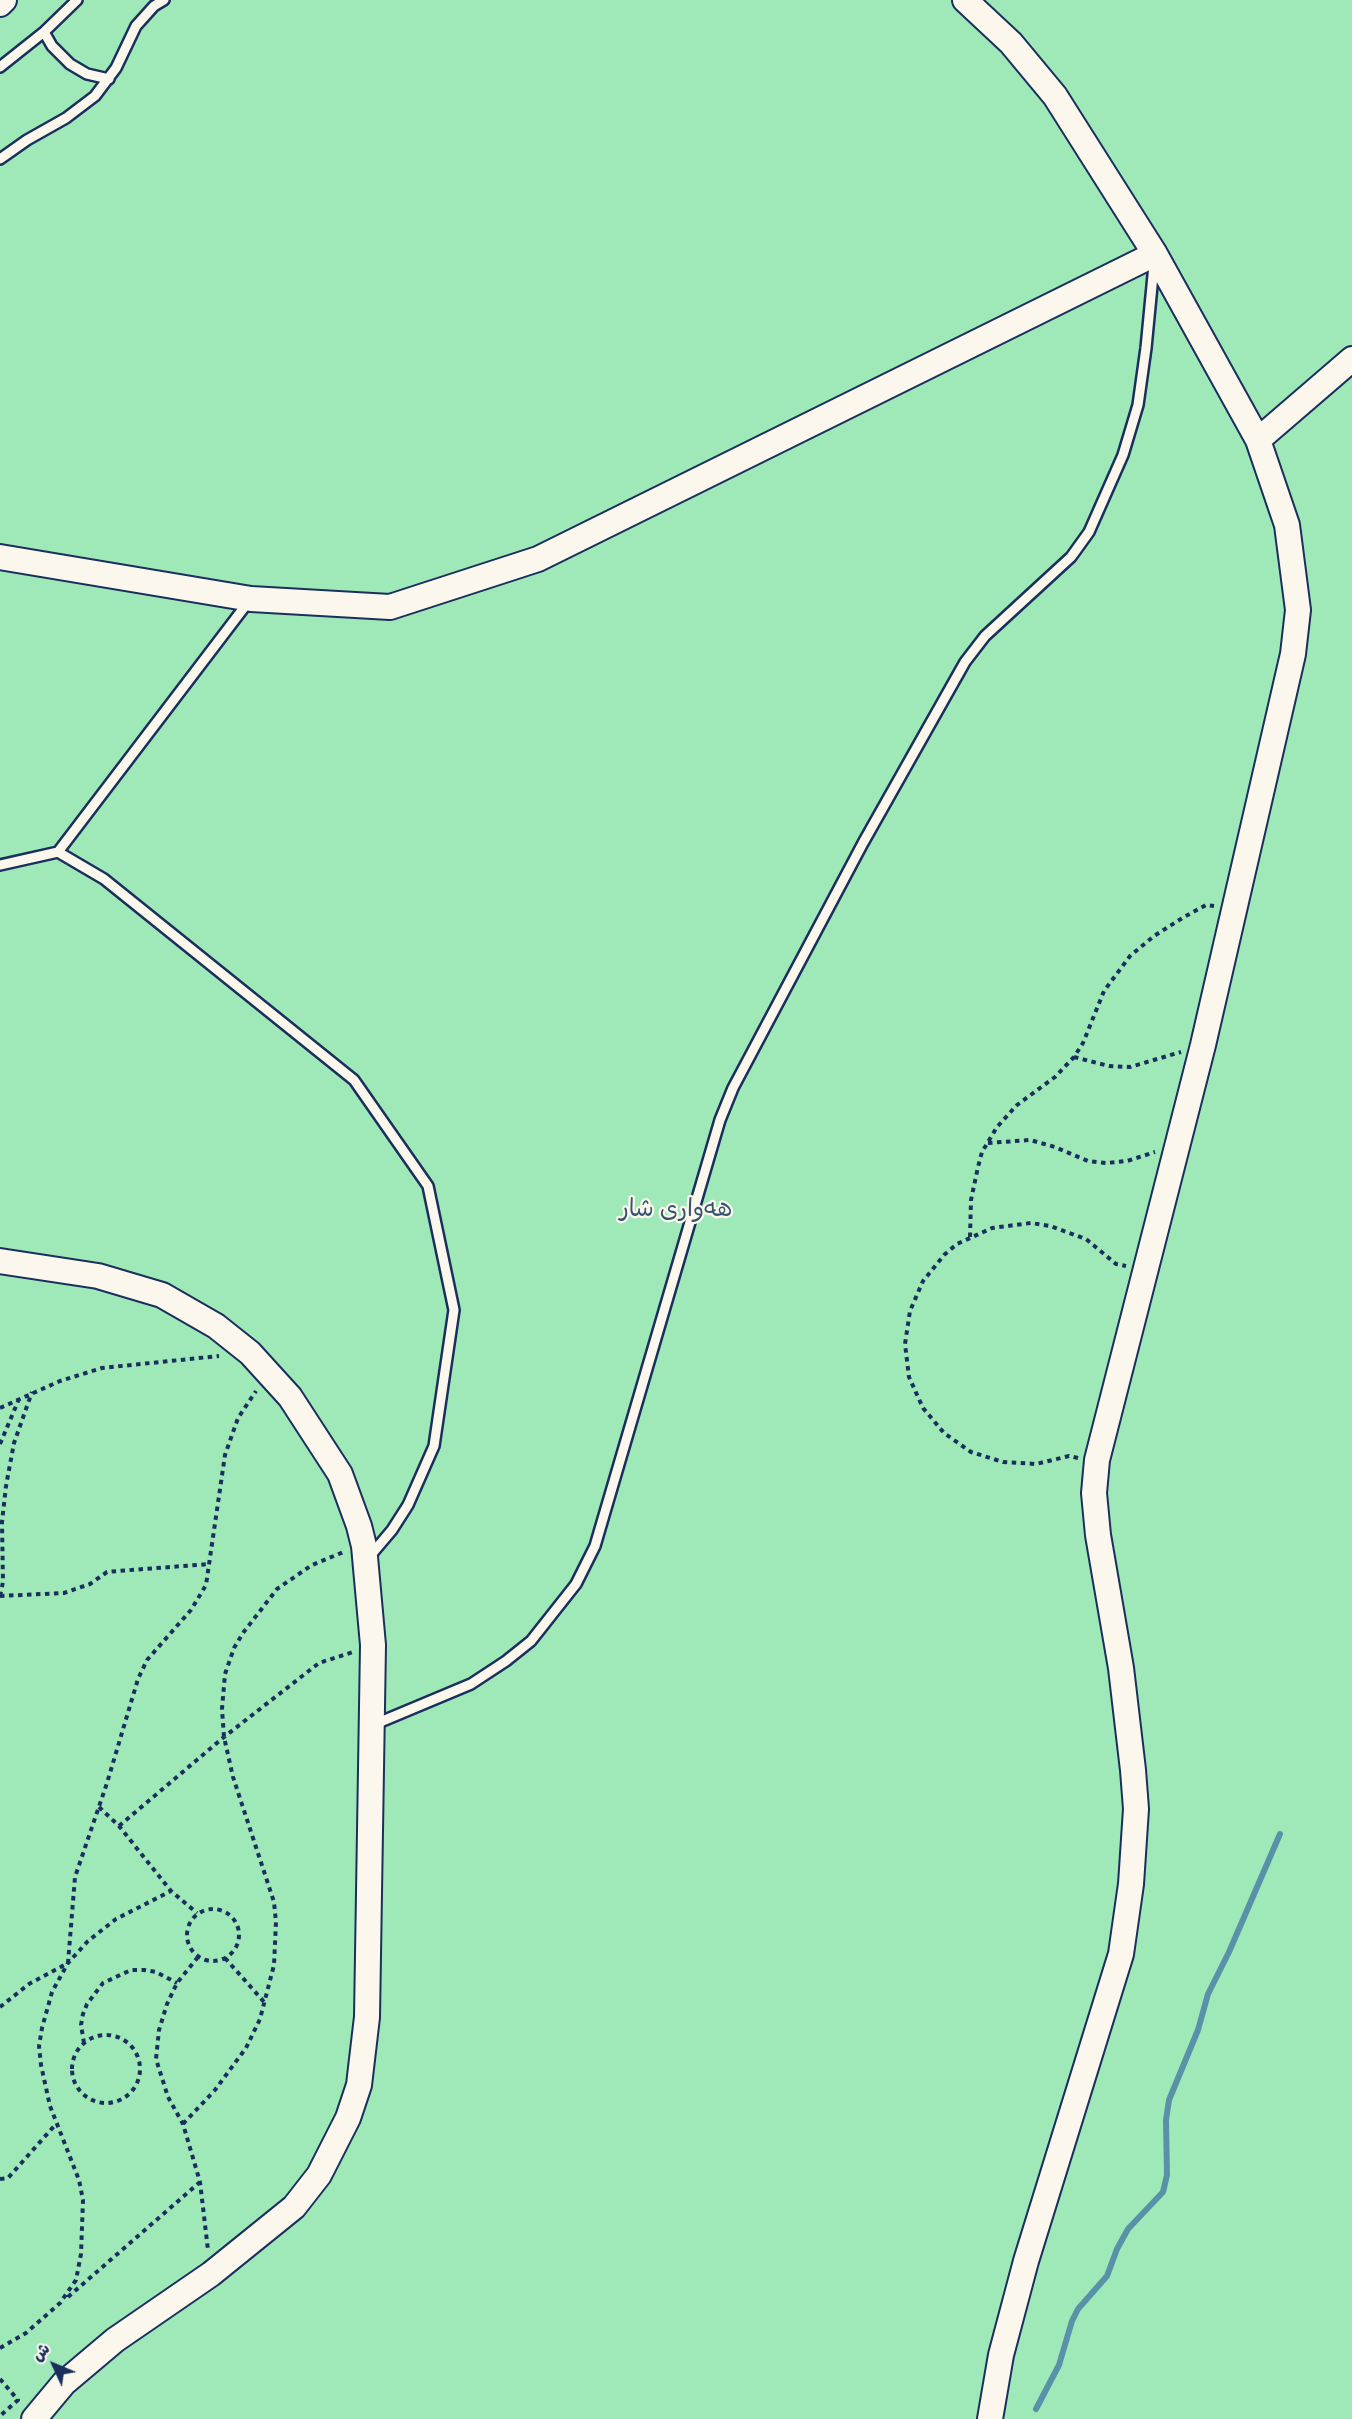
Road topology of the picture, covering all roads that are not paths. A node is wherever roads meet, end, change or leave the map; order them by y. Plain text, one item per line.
1 (4, 0) edge
2 (77, 0) edge
3 (164, 0) edge
4 (965, 0) edge
5 (0, 4) edge
6 (44, 32) junction
7 (0, 67) edge
8 (109, 79) junction
9 (0, 159) edge
10 (1155, 254) junction
11 (1352, 359) edge
12 (1258, 440) junction
13 (0, 556) edge
14 (251, 599) junction
15 (58, 852) junction
16 (0, 866) edge
17 (0, 1262) edge
18 (365, 1553) junction
19 (372, 1726) junction
20 (34, 2419) edge
21 (990, 2419) edge

1 - 5 street
2 - 6 lane
3 - 8 lane
4 - 10 street
6 - 7 lane
6 - 8 lane
8 - 9 lane
10 - 12 street
10 - 14 street
10 - 19 lane
11 - 12 street
12 - 21 street
13 - 14 street
14 - 15 lane
15 - 16 lane
15 - 18 lane
17 - 18 street
18 - 19 street
19 - 20 street

